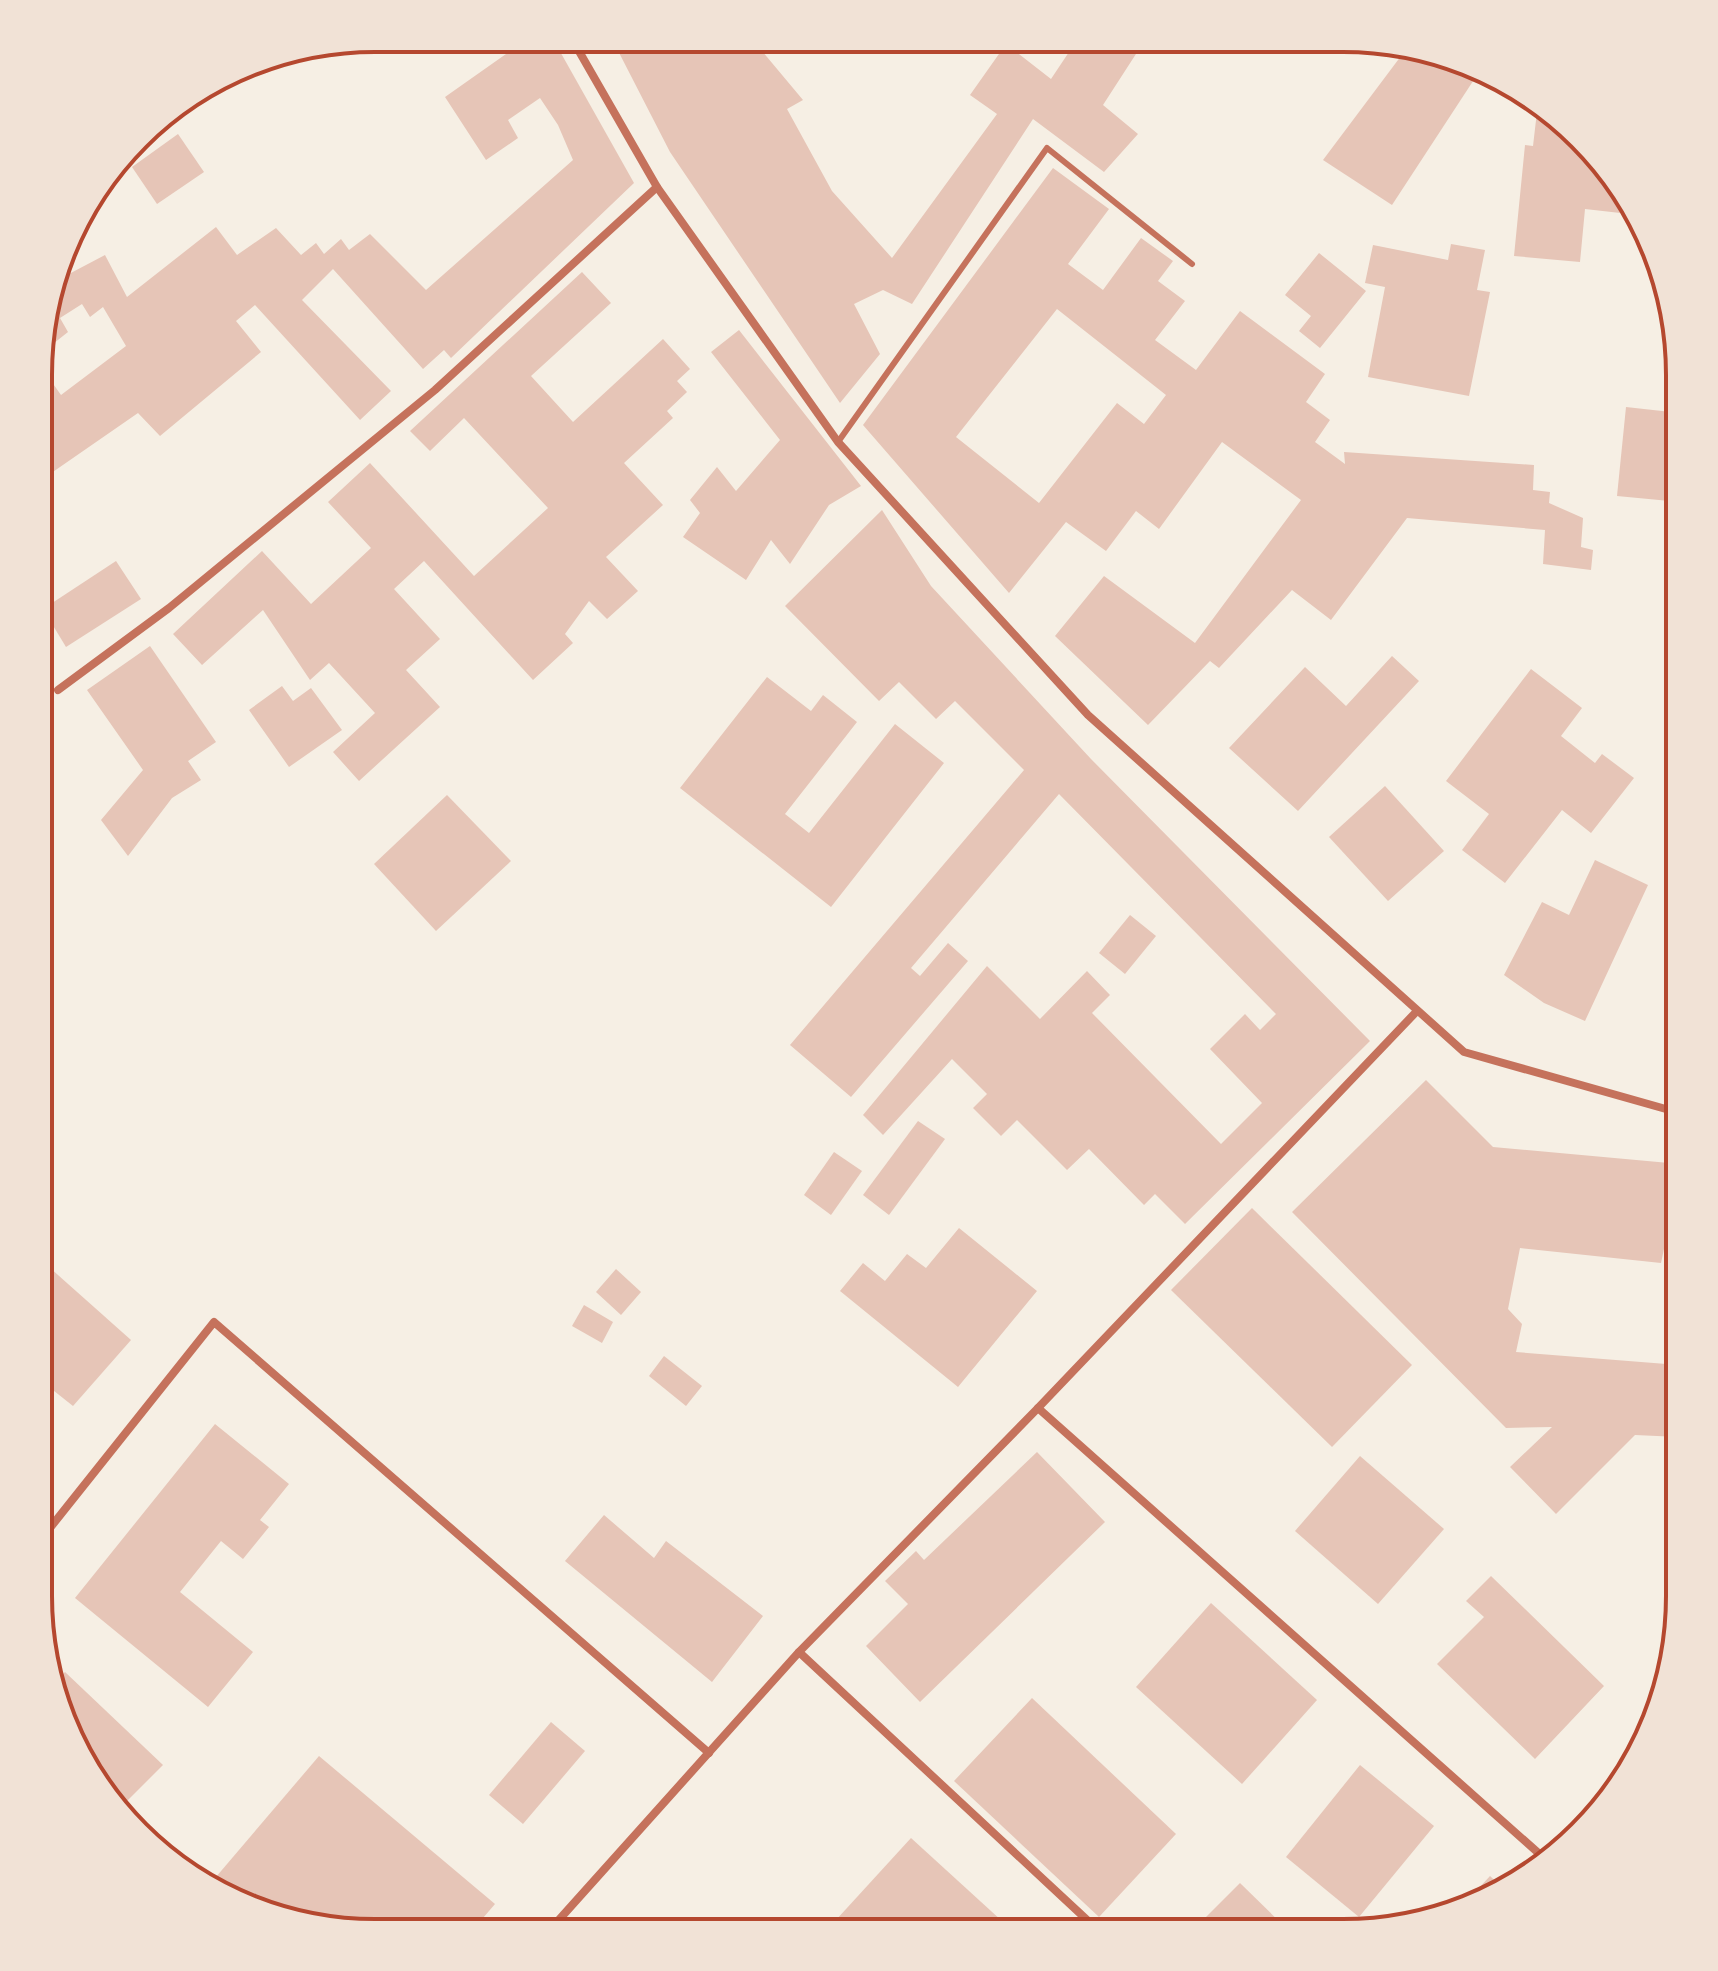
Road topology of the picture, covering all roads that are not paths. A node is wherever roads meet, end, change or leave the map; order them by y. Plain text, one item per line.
1 (579, 52) edge
2 (657, 187) junction
3 (1192, 264) dead end
4 (838, 442) junction
5 (58, 690) dead end
6 (1417, 1011) junction
7 (1666, 1109) edge
8 (1038, 1408) junction
9 (52, 1525) edge
10 (799, 1652) junction
11 (709, 1753) junction
12 (1539, 1853) edge
13 (560, 1919) edge
14 (1086, 1919) edge

1 - 2 street
2 - 4 street
2 - 5 street
3 - 4 lane
4 - 6 street
6 - 7 street
6 - 8 street
8 - 10 street
8 - 12 street
9 - 11 street
10 - 11 street
10 - 14 street
11 - 13 street

